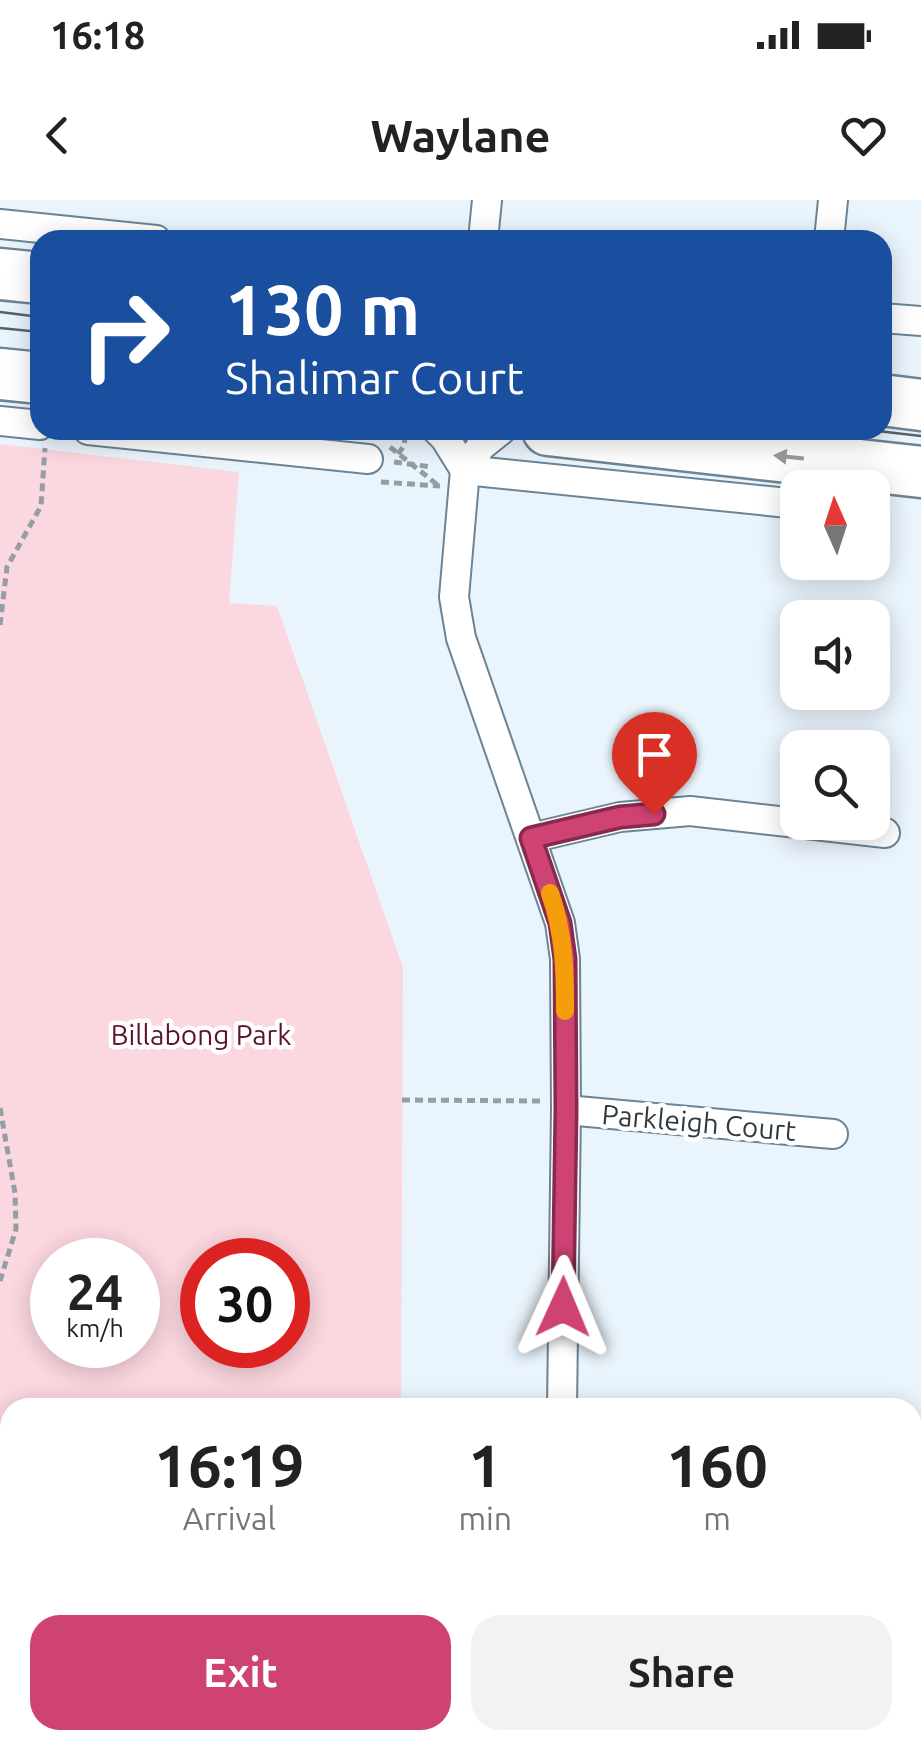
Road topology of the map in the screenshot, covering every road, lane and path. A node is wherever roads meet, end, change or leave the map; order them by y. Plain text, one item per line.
1 (488, 200) edge
2 (833, 200) edge
3 (4, 216) edge
4 (93, 230) edge
5 (484, 230) edge
6 (830, 230) edge
7 (0, 274) edge
8 (30, 277) edge
9 (892, 319) edge
10 (921, 321) edge
11 (892, 372) edge
12 (0, 374) edge
13 (921, 374) edge
14 (30, 377) edge
15 (892, 401) edge
16 (921, 405) edge
17 (0, 421) edge
18 (30, 432) edge
19 (42, 440) edge
20 (251, 440) edge
21 (405, 440) edge
22 (446, 440) edge
23 (488, 440) edge
24 (637, 440) edge
25 (398, 454) dead end
26 (368, 459) joint
27 (465, 470) junction
28 (921, 472) edge
29 (780, 502) edge
30 (0, 625) edge
31 (780, 821) edge
32 (531, 838) junction
33 (402, 1100) dead end
34 (554, 1105) junction
35 (0, 1108) edge
36 (832, 1134) dead end
37 (0, 1281) edge
38 (562, 1398) edge

1 - 5 street
2 - 6 street
3 - 4 street
7 - 8 highway
9 - 10 street
11 - 13 highway
12 - 14 highway
15 - 16 highway
17 - 18 street
19 - 30 path
20 - 26 street
21 - 25 path
22 - 27 street
23 - 27 street
28 -> 24 highway
26 - 27 path
27 - 29 street
27 - 32 street
31 - 32 street
32 - 34 street
33 - 34 path
34 - 36 street, Parkleigh Court
34 - 38 street
35 - 37 path

